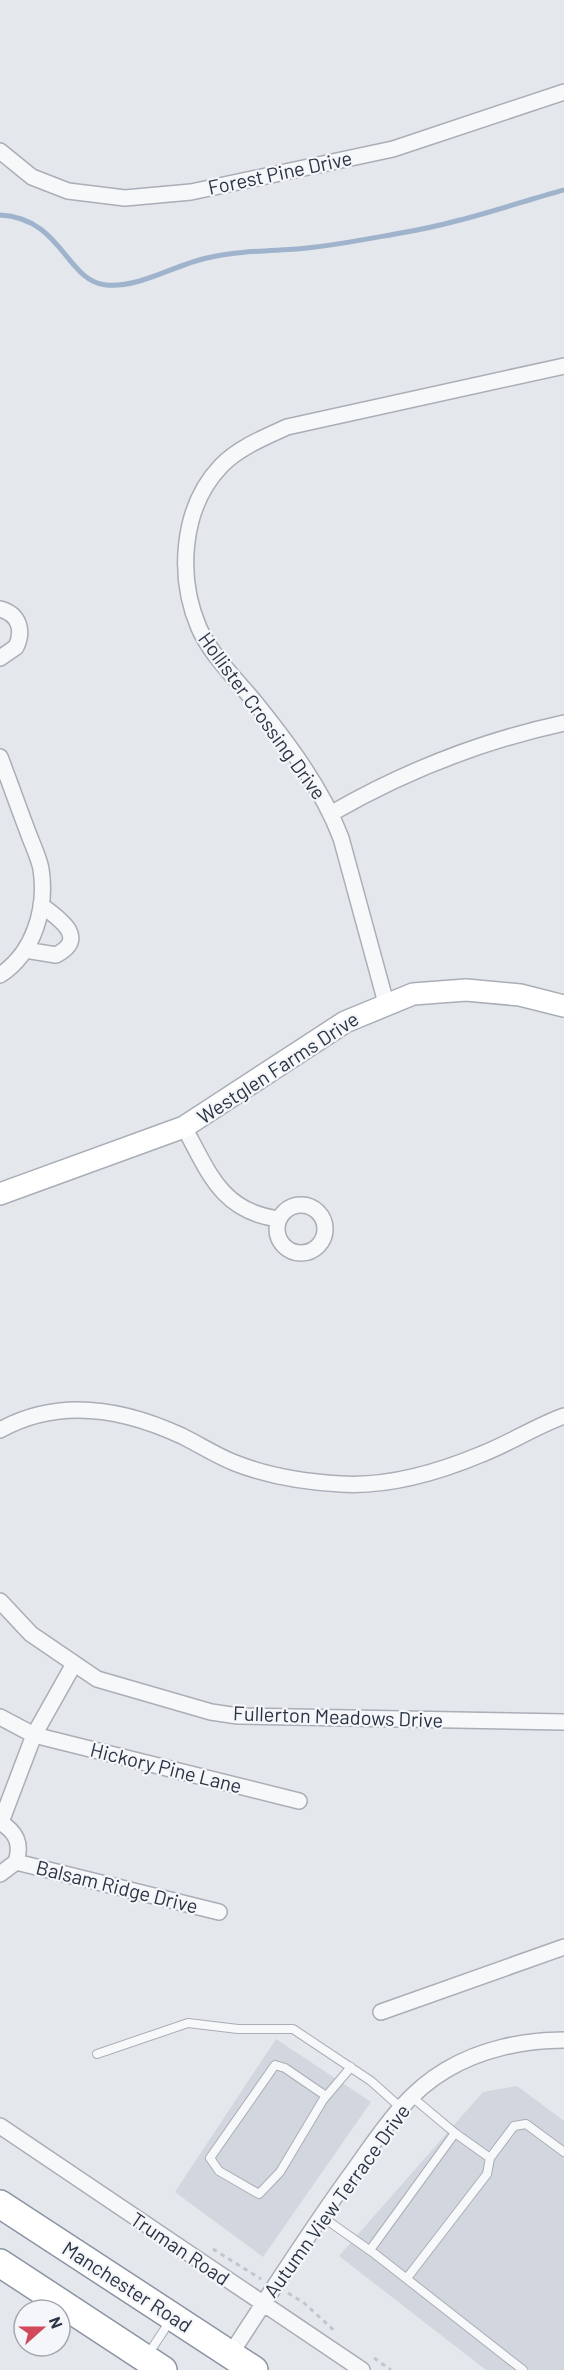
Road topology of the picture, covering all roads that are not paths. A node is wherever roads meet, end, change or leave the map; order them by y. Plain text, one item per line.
1 (564, 92) edge
2 (0, 151) edge
3 (564, 366) edge
4 (0, 609) edge
5 (0, 658) edge
6 (564, 723) edge
7 (0, 757) edge
8 (332, 813) junction
9 (41, 905) junction
10 (25, 950) junction
11 (0, 975) edge
12 (386, 1003) junction
13 (564, 1006) edge
14 (184, 1127) junction
15 (0, 1194) edge
16 (279, 1220) dead end
17 (564, 1416) edge
18 (0, 1430) edge
19 (0, 1601) edge
20 (74, 1664) junction
21 (0, 1717) edge
22 (564, 1722) edge
23 (34, 1735) junction
24 (298, 1802) dead end
25 (0, 1822) edge
26 (16, 1862) junction
27 (0, 1874) edge
28 (219, 1912) dead end
29 (564, 1947) edge
30 (381, 2012) dead end
31 (564, 2043) edge
32 (97, 2054) dead end
33 (351, 2067) junction
34 (326, 2096) junction
35 (406, 2102) junction
36 (0, 2126) edge
37 (455, 2133) junction
38 (564, 2152) edge
39 (490, 2158) junction
40 (0, 2204) edge
41 (321, 2216) junction
42 (370, 2250) junction
43 (0, 2263) edge
44 (407, 2278) junction
45 (262, 2305) junction
46 (172, 2317) junction
47 (230, 2355) junction
48 (154, 2364) edge
49 (254, 2370) edge
50 (362, 2370) edge
51 (522, 2370) edge

1 - 2 street, Forest Pine Drive
3 - 8 street, Hollister Crossing Drive
4 - 5 street
6 - 8 street
7 - 9 street
8 - 12 street, Hollister Crossing Drive
9 - 10 street
9 - 10 street
10 - 11 street
12 - 13 street, Westglen Farms Drive
12 - 14 street, Westglen Farms Drive
14 - 15 street, Westglen Farms Drive
14 - 16 street
17 - 18 street
19 - 20 street, Fullerton Meadows Drive
20 - 22 street, Fullerton Meadows Drive
20 - 23 street
21 - 23 street, Hickory Pine Lane
23 - 24 street, Hickory Pine Lane
23 - 25 street
25 - 26 street
26 - 27 street
26 - 28 street, Balsam Ridge Drive
29 - 30 street
31 - 35 street, Autumn View Terrace Drive
32 - 33 lane
33 - 34 lane
33 - 35 lane
34 - 34 lane
35 - 37 lane
35 - 41 street, Autumn View Terrace Drive
36 - 45 street, Truman Road
37 - 39 lane
37 - 42 lane
38 - 39 lane
39 - 44 lane
40 - 46 highway, Manchester Road
41 - 42 lane
41 - 45 street, Autumn View Terrace Drive
42 - 44 lane
43 - 48 highway
44 - 51 lane
45 - 47 street, Autumn View Terrace Drive
45 - 50 street, Truman Road
46 - 47 highway, Manchester Road
46 - 48 lane
47 - 49 highway, Manchester Road

